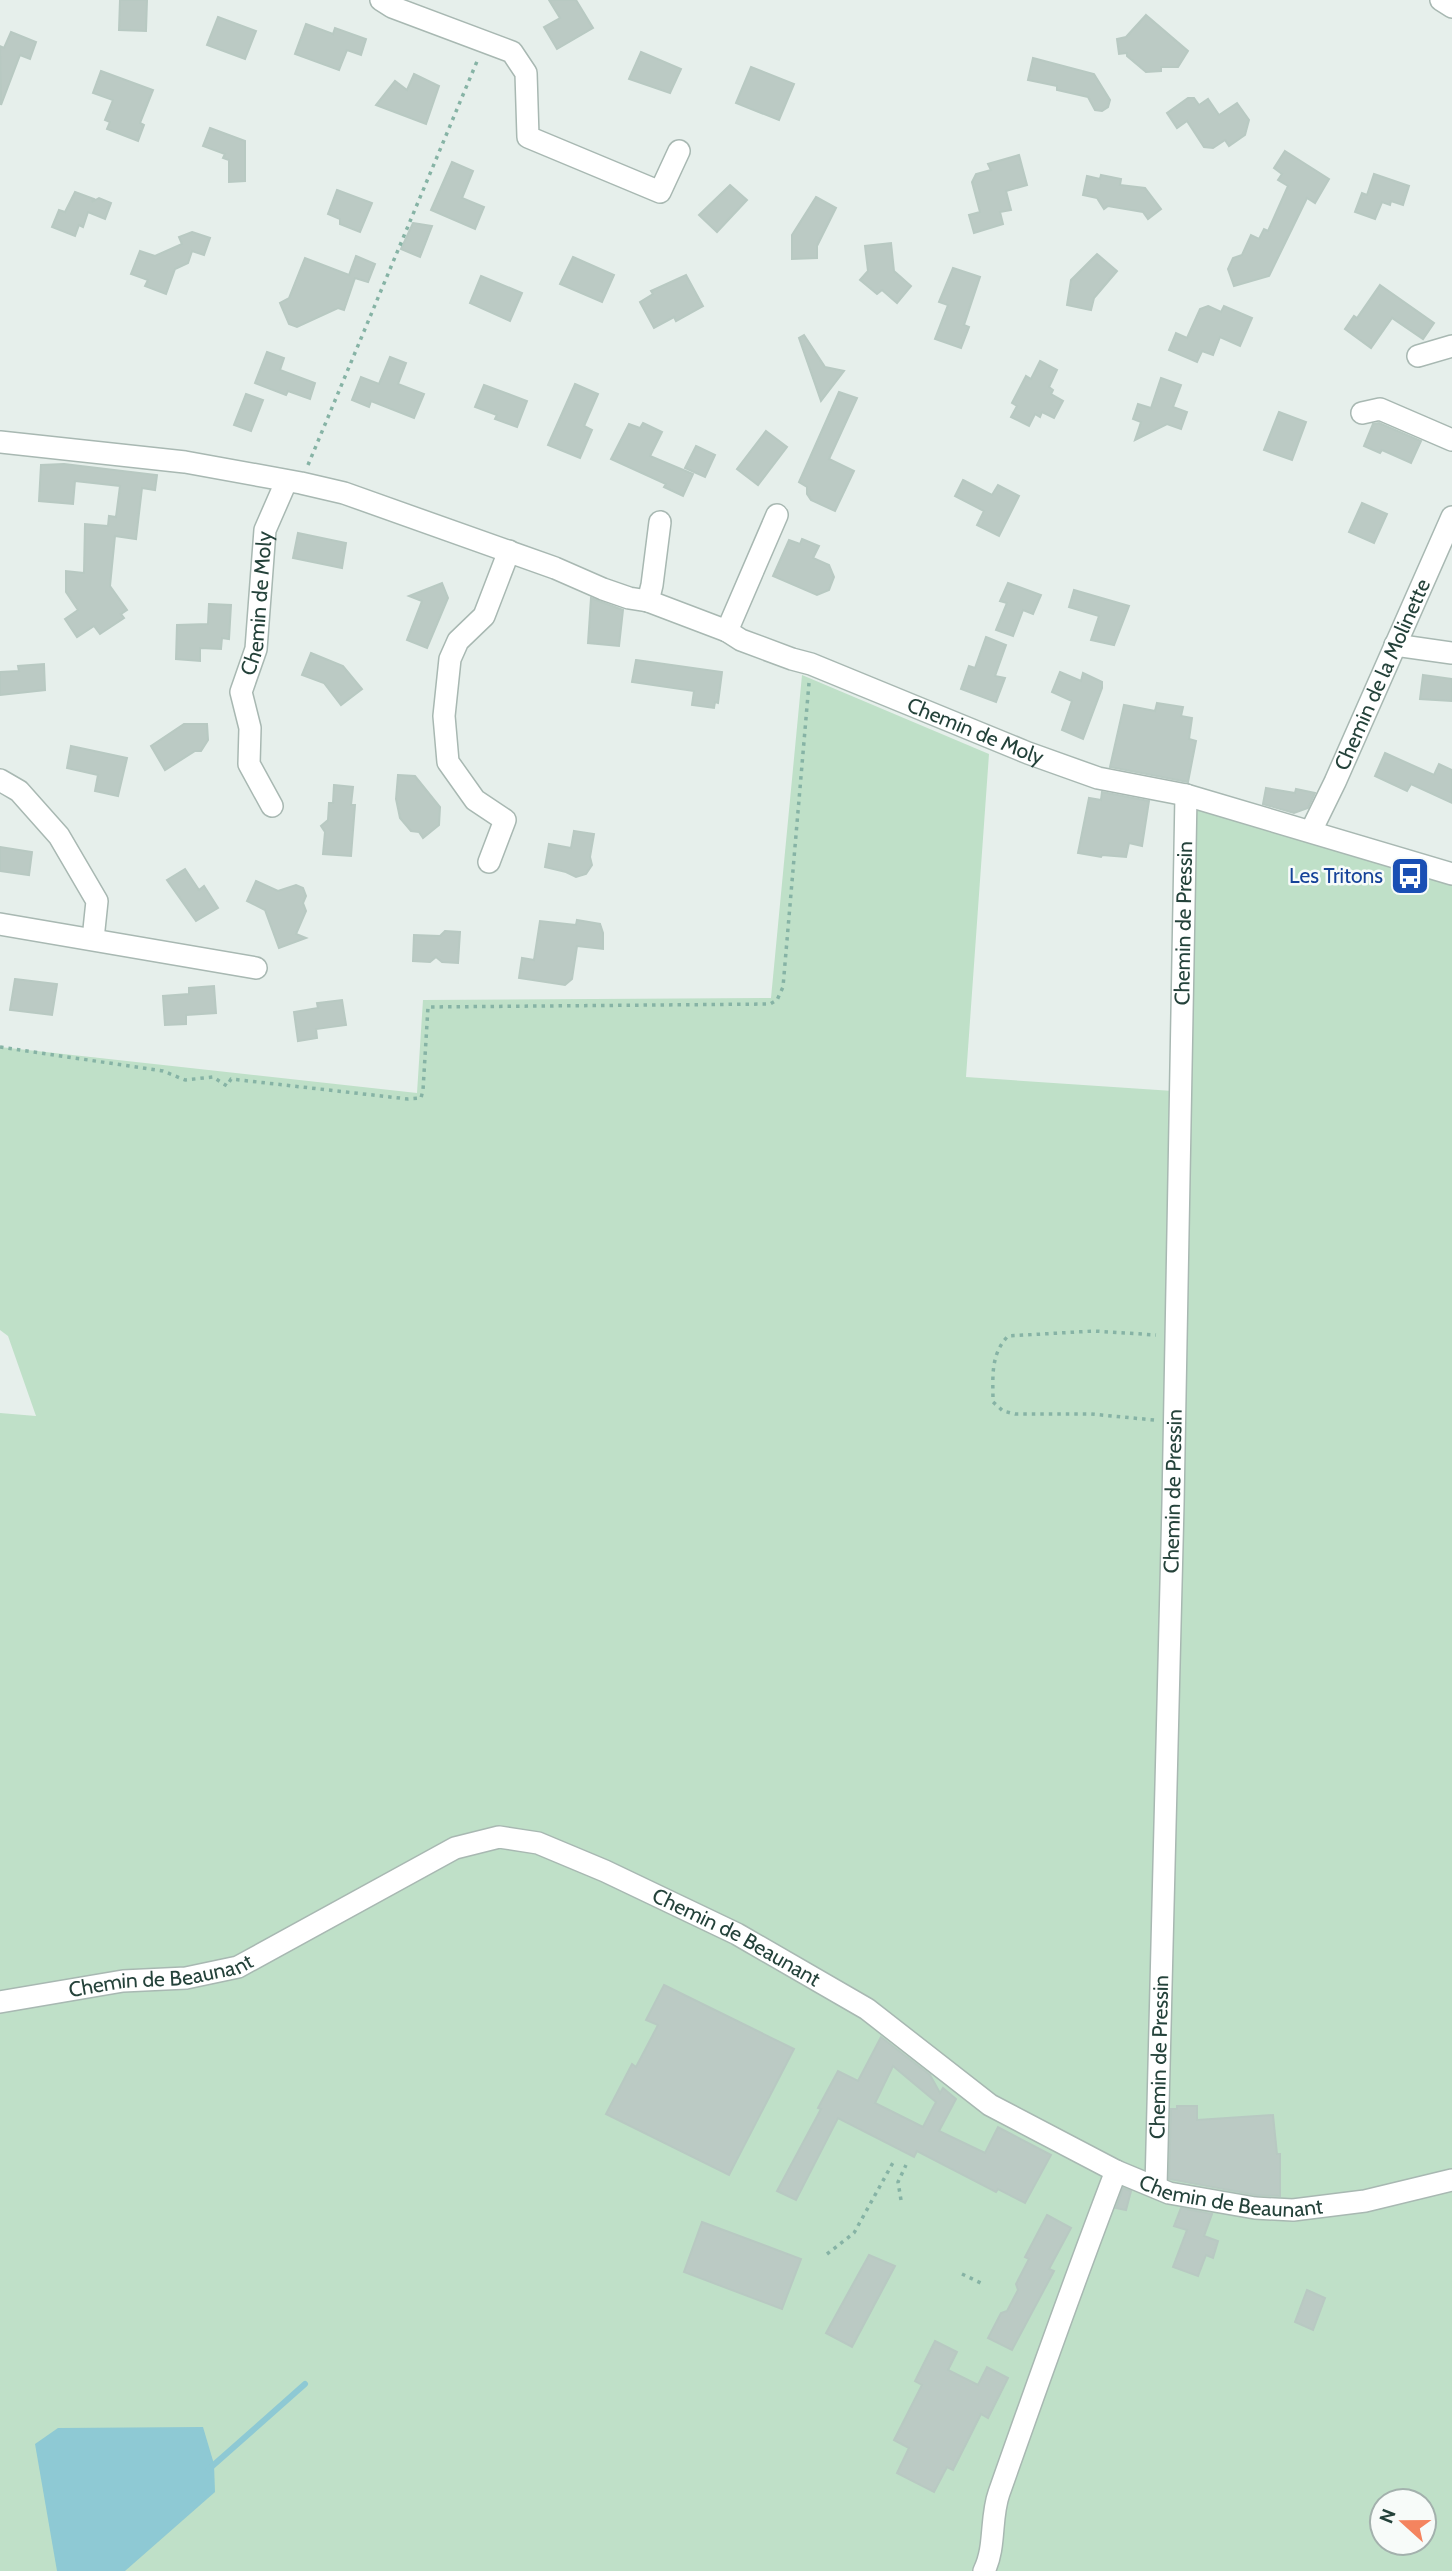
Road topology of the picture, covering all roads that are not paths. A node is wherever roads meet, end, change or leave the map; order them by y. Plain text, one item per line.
1 (381, 0) edge
2 (1441, 0) edge
3 (1452, 7) edge
4 (679, 151) dead end
5 (1452, 346) edge
6 (1418, 356) dead end
7 (1362, 413) dead end
8 (1452, 440) edge
9 (0, 442) edge
10 (293, 482) junction
11 (777, 515) dead end
12 (1452, 517) edge
13 (660, 522) dead end
14 (509, 551) junction
15 (648, 601) junction
16 (727, 631) junction
17 (1395, 645) junction
18 (1452, 653) edge
19 (0, 780) edge
20 (1186, 795) junction
21 (272, 806) dead end
22 (1311, 831) junction
23 (489, 862) dead end
24 (1452, 874) edge
25 (0, 924) edge
26 (93, 939) junction
27 (256, 968) dead end
28 (0, 2003) edge
29 (1116, 2171) junction
30 (1452, 2180) edge
31 (1156, 2187) junction
32 (984, 2571) edge

1 - 4 street
2 - 3 street
5 - 6 street
7 - 8 street
9 - 10 street, Chemin de Moly
10 - 14 street, Chemin de Moly
10 - 21 street, Chemin de Moly
11 - 16 street
12 - 17 street, Chemin de la Molinette
13 - 15 street
14 - 15 street, Chemin de Moly
14 - 23 street
15 - 16 street, Chemin de Moly
16 - 20 street, Chemin de Moly
17 - 18 street
17 - 22 street, Chemin de la Molinette
19 - 26 street
20 - 22 street, Chemin de Moly
20 - 31 street, Chemin de Pressin
22 - 24 street, Chemin de Moly
25 - 26 street
26 - 27 street
28 - 29 street, Chemin de Beaunant
29 - 31 street, Chemin de Beaunant
29 - 32 street
30 - 31 street, Chemin de Beaunant

